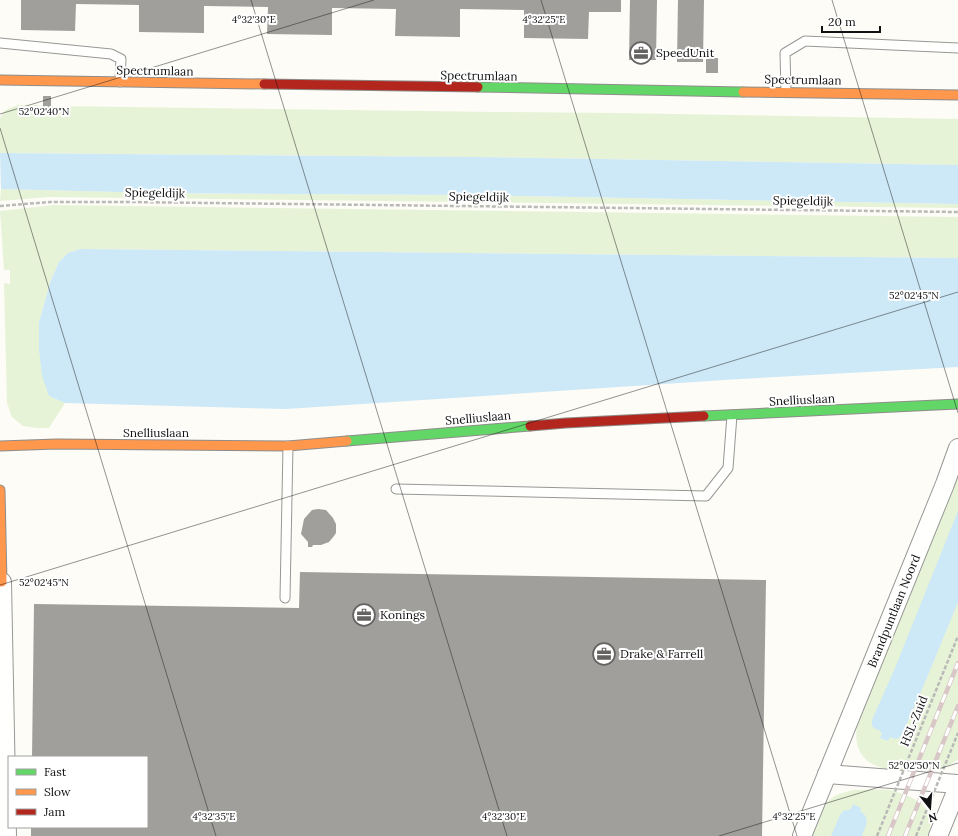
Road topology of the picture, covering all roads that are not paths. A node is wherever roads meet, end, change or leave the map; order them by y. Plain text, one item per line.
1 (0, 43) edge
2 (958, 48) edge
3 (0, 80) edge
4 (120, 82) junction
5 (786, 92) junction
6 (958, 95) edge
7 (958, 404) edge
8 (732, 415) junction
9 (0, 446) edge
10 (288, 446) junction
11 (958, 448) edge
12 (0, 490) edge
13 (396, 490) dead end
14 (1, 582) edge
15 (285, 598) dead end
16 (827, 774) junction
17 (958, 785) edge
18 (7, 836) edge
19 (802, 836) edge
20 (938, 836) edge

1 - 4 lane
2 - 5 lane
3 - 4 street, Spectrumlaan
4 - 5 street, Spectrumlaan
5 - 6 street, Spectrumlaan
7 - 8 street, Snelliuslaan
8 - 10 street, Snelliuslaan
8 - 13 lane
9 - 10 street, Snelliuslaan
10 - 15 lane
11 - 16 street, Brandpuntlaan Noord
12 - 14 street
14 - 18 street
16 - 17 street
16 - 19 street, Brandpuntlaan Noord
17 - 20 street

